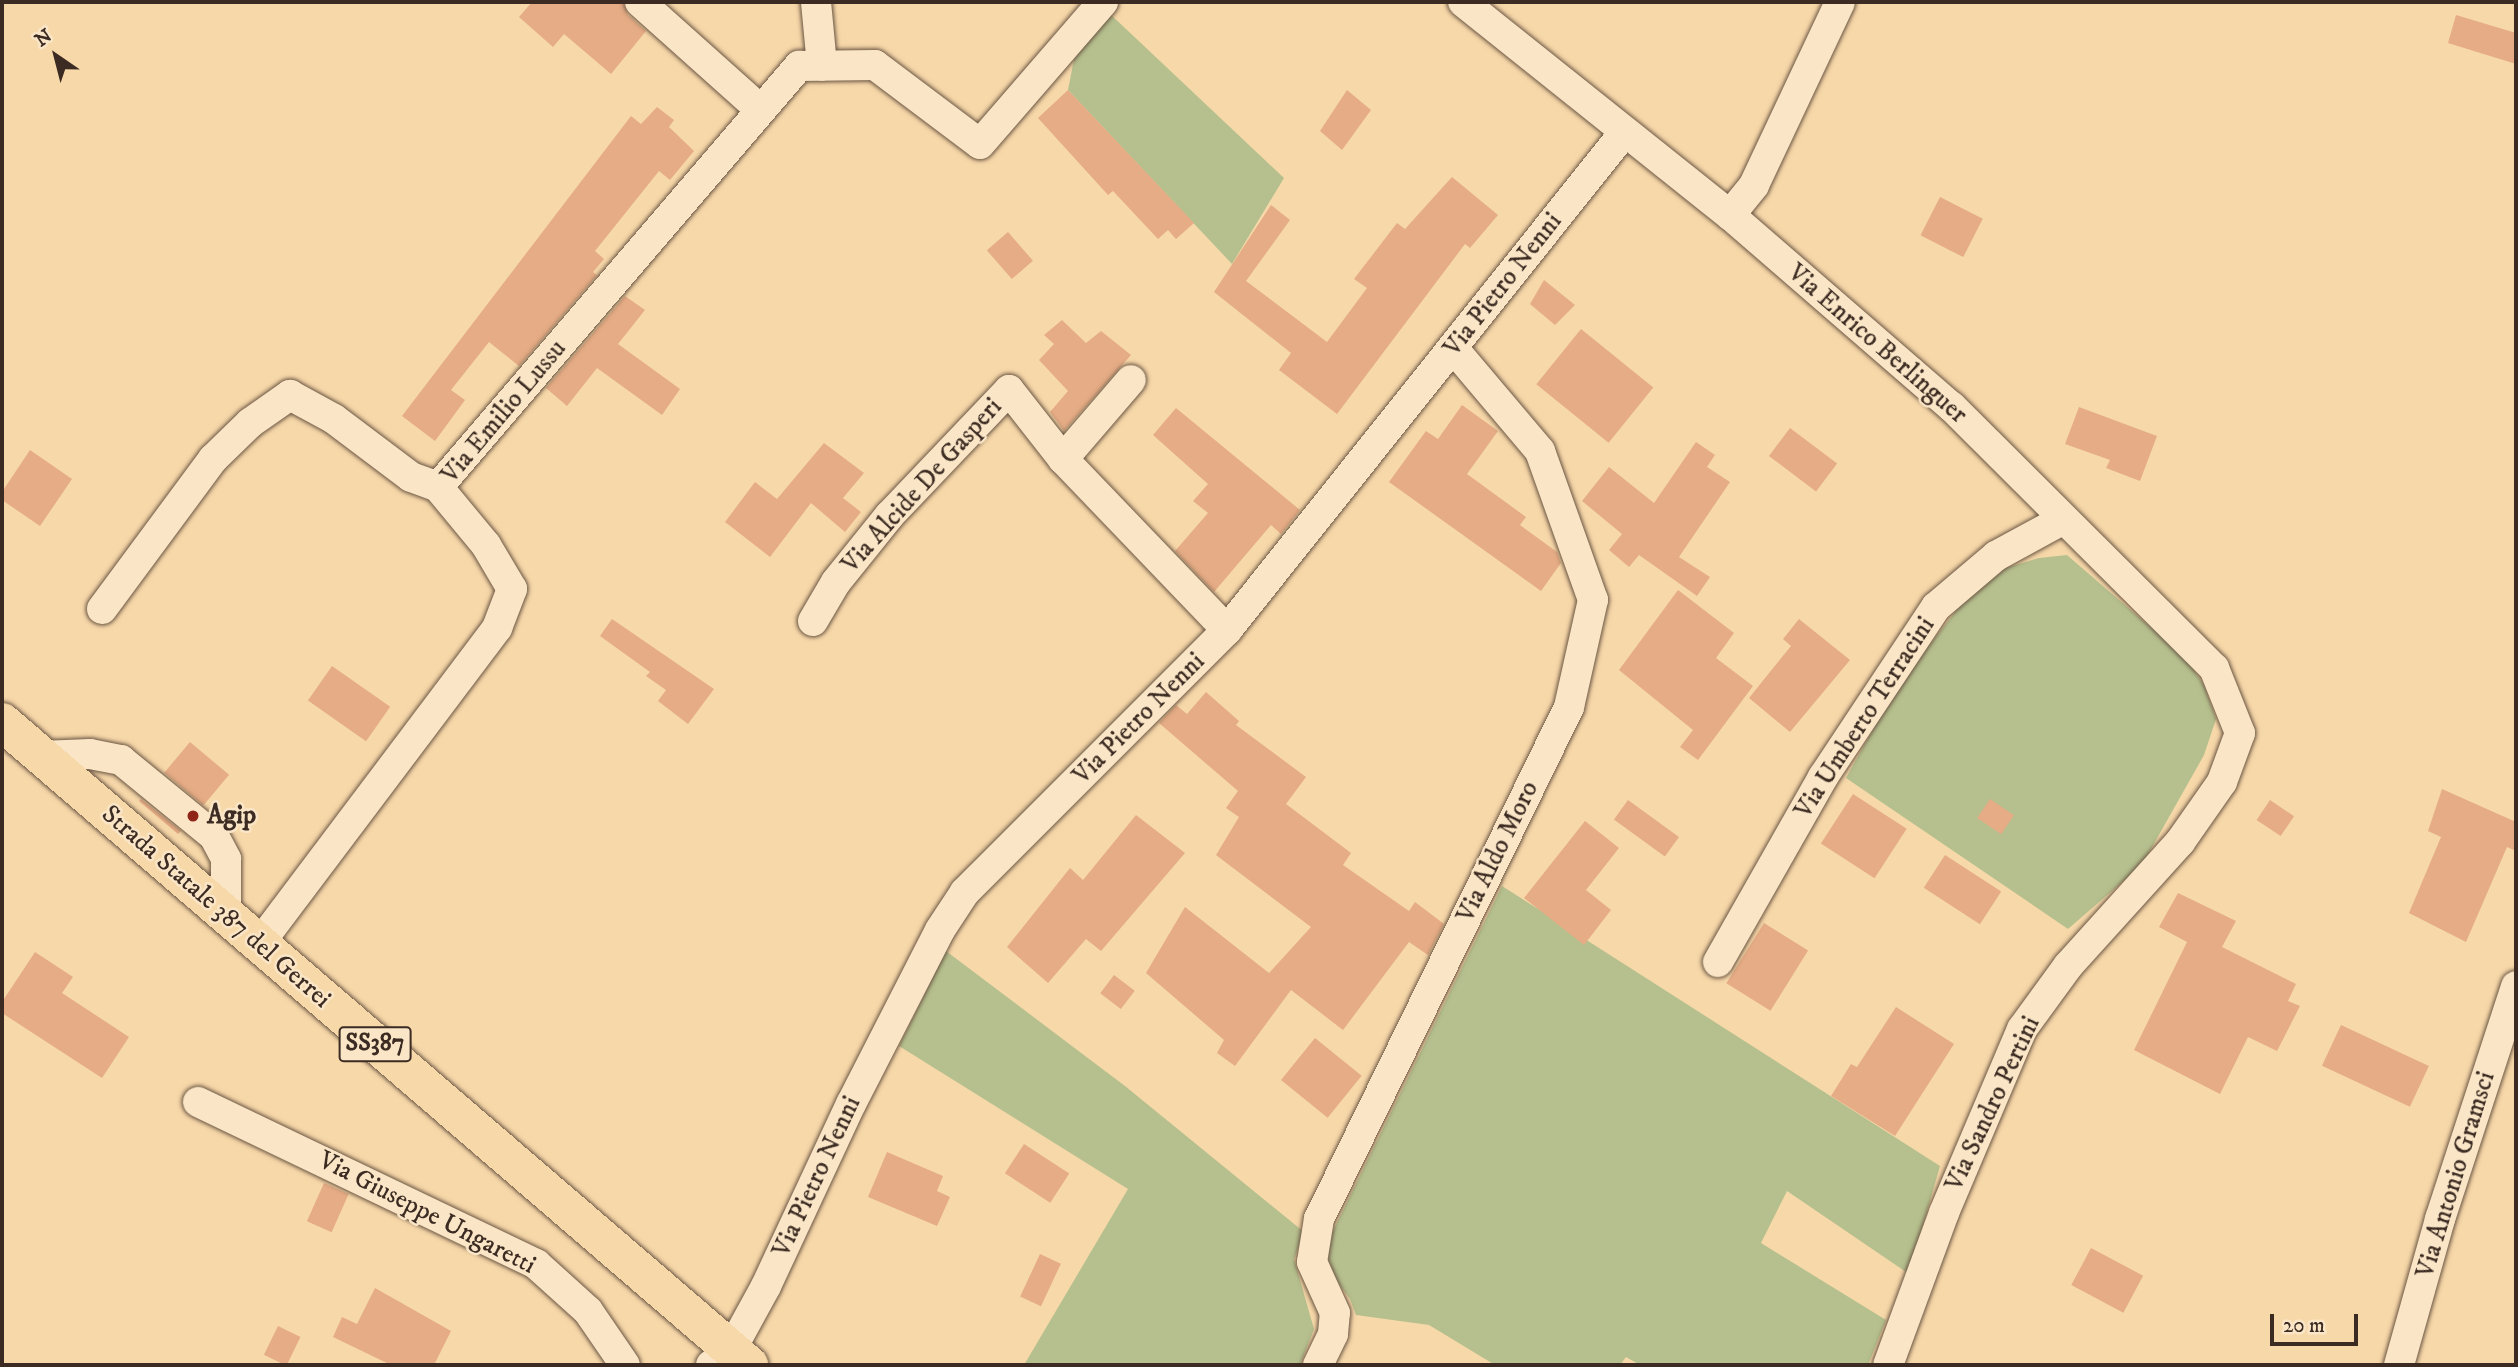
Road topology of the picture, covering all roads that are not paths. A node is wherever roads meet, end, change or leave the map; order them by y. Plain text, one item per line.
1 (640, 2) edge
2 (816, 2) edge
3 (1103, 2) edge
4 (1463, 2) edge
5 (1840, 2) edge
6 (822, 66) junction
7 (761, 110) junction
8 (1623, 134) junction
9 (1730, 215) junction
10 (1453, 348) junction
11 (1131, 380) dead end
12 (1063, 459) junction
13 (438, 487) junction
14 (2062, 520) junction
15 (102, 609) dead end
16 (813, 621) dead end
17 (1227, 629) junction
18 (2, 722) edge
19 (2240, 733) joint
20 (41, 756) junction
21 (226, 915) junction
22 (259, 944) junction
23 (1718, 962) dead end
24 (2516, 986) edge
25 (198, 1102) dead end
26 (730, 1360) edge
27 (625, 1365) edge
28 (1318, 1365) edge
29 (1888, 1365) edge
30 (2399, 1365) edge

1 - 7 street
2 - 6 street
3 - 6 street, Via Emilio Lussu
4 - 8 street, Via Enrico Berlinguer
5 - 9 street
6 - 7 street, Via Emilio Lussu
7 - 13 street, Via Emilio Lussu
8 - 9 street, Via Enrico Berlinguer
8 - 10 street, Via Pietro Nenni
9 - 14 street, Via Enrico Berlinguer
10 - 17 street, Via Pietro Nenni
10 - 28 street, Via Aldo Moro
11 - 12 street
12 - 16 street, Via Alcide De Gasperi
12 - 17 street, Via Alcide De Gasperi
13 - 15 street
13 - 22 street, Via Emilio Lussu
14 - 19 street, Via Enrico Berlinguer
14 - 23 street, Via Umberto Terracini
17 - 26 street, Via Pietro Nenni
18 - 20 main road, Strada Statale 387 del Gerrei / SS387
19 - 29 street, Via Sandro Pertini
20 - 21 main road, Strada Statale 387 del Gerrei / SS387
20 - 21 street
21 - 22 main road, Strada Statale 387 del Gerrei / SS387
22 - 26 main road, Strada Statale 387 del Gerrei / SS387
24 - 30 street, Via Antonio Gramsci
25 - 27 street, Via Giuseppe Ungaretti

